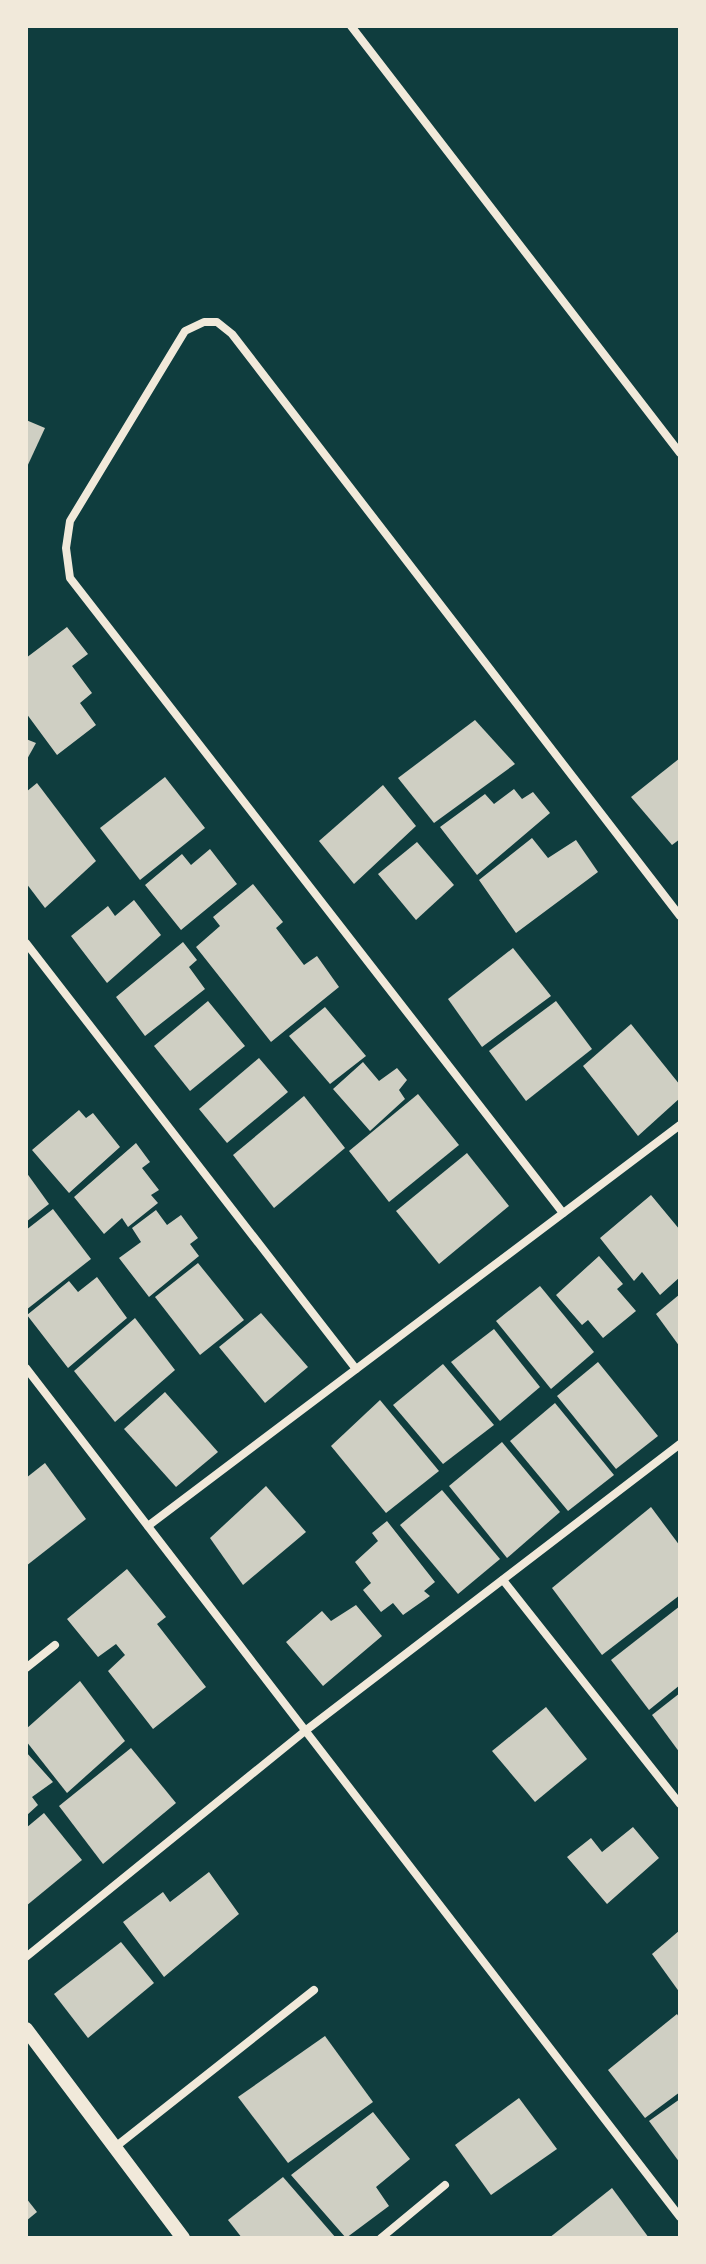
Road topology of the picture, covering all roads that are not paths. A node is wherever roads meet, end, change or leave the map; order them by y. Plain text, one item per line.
1 (351, 26) edge
2 (680, 453) edge
3 (680, 916) edge
4 (26, 943) edge
5 (680, 1125) edge
6 (563, 1213) junction
7 (26, 1368) edge
8 (356, 1369) junction
9 (680, 1444) edge
10 (148, 1526) junction
11 (503, 1580) junction
12 (55, 1645) dead end
13 (26, 1668) edge
14 (305, 1731) junction
15 (680, 1804) edge
16 (26, 1957) edge
17 (314, 1990) dead end
18 (26, 2029) edge
19 (114, 2148) junction
20 (445, 2185) dead end
21 (680, 2217) edge
22 (183, 2238) edge
23 (381, 2238) edge

1 - 2 street
3 - 6 street
4 - 8 street
5 - 6 street
6 - 8 street
7 - 10 street
8 - 10 street
9 - 11 street
10 - 14 street
11 - 14 street
11 - 15 street
12 - 13 street
14 - 16 street
14 - 21 street
17 - 19 street
18 - 19 street
19 - 22 street
20 - 23 street

